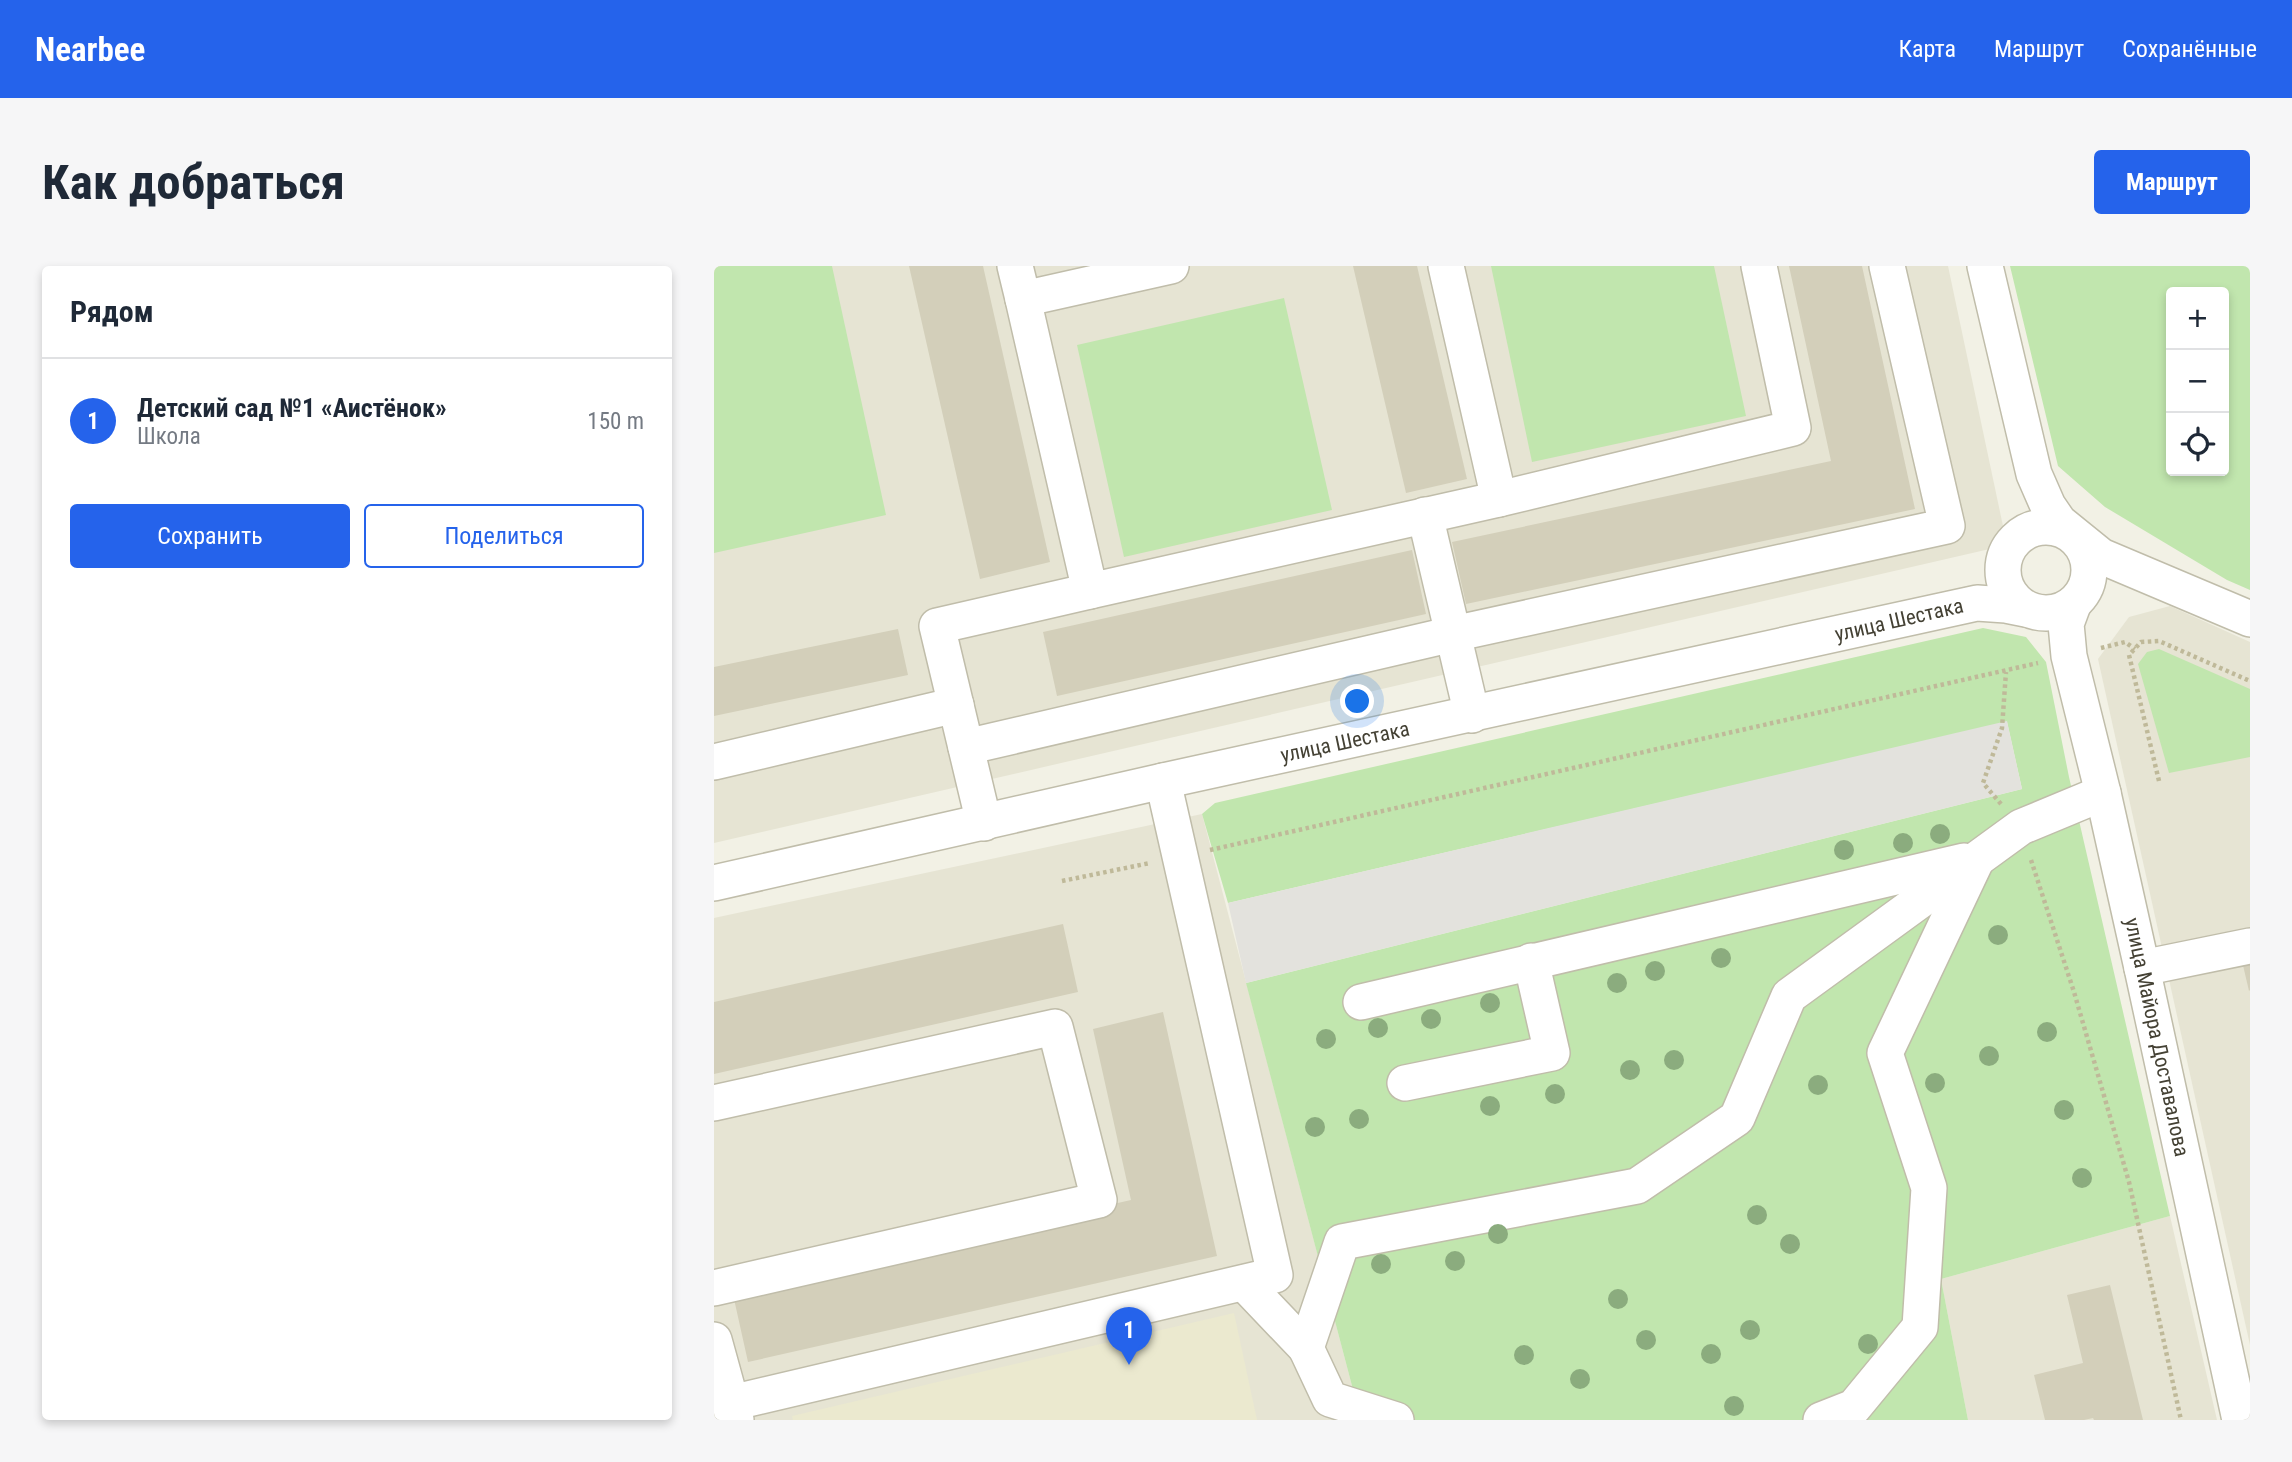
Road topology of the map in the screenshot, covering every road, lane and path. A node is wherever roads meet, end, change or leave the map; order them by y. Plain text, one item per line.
1 (1015, 266) edge
2 (1171, 266) edge
3 (1446, 266) edge
4 (1759, 266) edge
5 (1887, 266) edge
6 (1985, 266) edge
7 (1023, 299) junction
8 (2034, 474) junction
9 (1499, 499) junction
10 (1425, 515) junction
11 (2018, 536) junction
12 (2074, 536) junction
13 (2003, 576) junction
14 (2159, 580) junction
15 (1090, 591) junction
16 (2079, 598) junction
17 (1977, 603) junction
18 (2033, 611) junction
19 (2250, 620) edge
20 (1453, 634) junction
21 (2069, 656) junction
22 (2006, 671) junction
23 (2250, 681) edge
24 (956, 705) junction
25 (1472, 715) junction
26 (966, 747) junction
27 (714, 762) edge
28 (1163, 781) junction
29 (2159, 781) dead end
30 (2103, 793) junction
31 (984, 823) junction
32 (2021, 827) junction
33 (1181, 857) junction
34 (1978, 858) junction
35 (1062, 881) dead end
36 (714, 883) edge
37 (2250, 946) edge
38 (1531, 961) junction
39 (2142, 968) junction
40 (1360, 1002) dead end
41 (1405, 1083) dead end
42 (714, 1103) edge
43 (1244, 1283) junction
44 (714, 1288) edge
45 (714, 1340) edge
46 (1306, 1348) junction
47 (727, 1410) edge
48 (1396, 1420) edge
49 (1821, 1420) edge
50 (2181, 1420) edge
51 (2240, 1420) edge

1 - 7 street
2 - 7 street
3 - 9 street
4 - 9 street
5 - 20 street
6 - 8 street
7 - 15 street
8 - 11 street
8 - 12 street
9 - 10 street
10 - 15 street
10 - 20 street
11 - 12 street
11 - 13 street
12 - 14 street
12 - 16 street
13 - 17 street, улица Шестака
13 - 18 street
14 - 16 street
14 - 19 street
15 - 24 street
16 - 18 street
16 - 21 street, улица Майора Доставалова
17 - 18 street, улица Шестака
17 - 25 street, улица Шестака
18 - 21 street, улица Майора Доставалова
20 - 25 street
20 - 26 street
21 - 22 path
21 - 30 street, улица Майора Доставалова
22 - 32 path
22 - 33 path
23 - 29 path
24 - 26 street
24 - 27 street
25 - 28 street, улица Шестака
26 - 31 street
28 - 31 street, улица Шестака
28 - 33 street
30 - 32 street
30 - 39 street, улица Майора Доставалова
31 - 36 street, улица Шестака
32 - 34 street
32 - 50 path
33 - 35 path
33 - 43 street
34 - 38 street
34 - 46 street
34 - 49 street
37 - 39 street
38 - 40 street
38 - 41 street
39 - 51 street, улица Майора Доставалова
42 - 44 street
43 - 46 street
43 - 47 street
45 - 47 street
46 - 48 street

